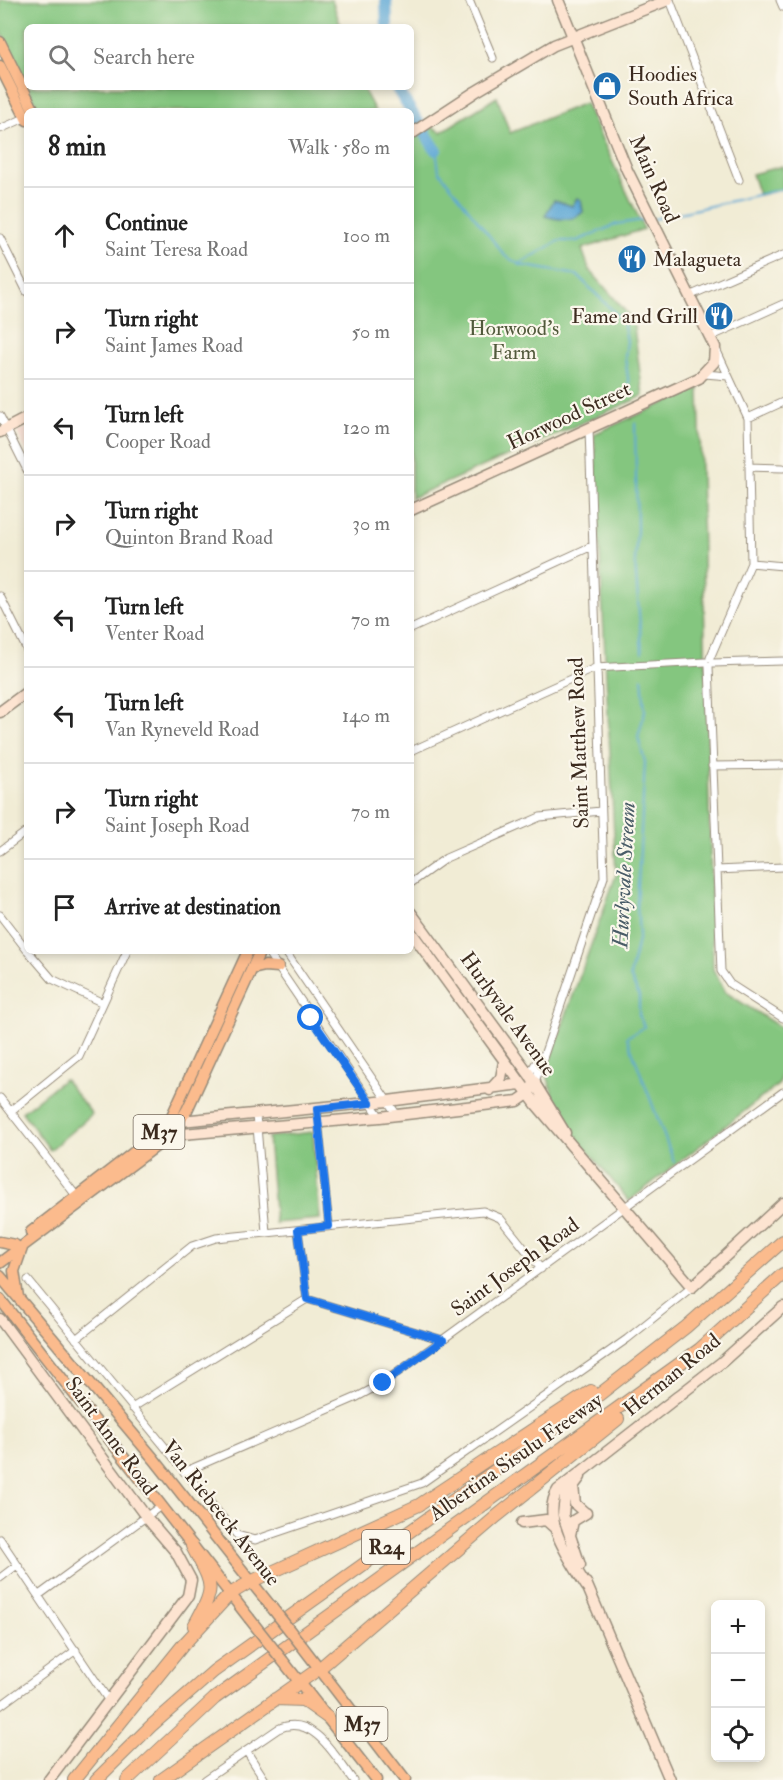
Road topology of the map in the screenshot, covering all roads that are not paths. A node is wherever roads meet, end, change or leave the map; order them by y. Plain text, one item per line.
1 (469, 0) edge
2 (558, 0) edge
3 (669, 0) edge
4 (780, 0) edge
5 (783, 7) edge
6 (573, 37) junction
7 (0, 42) edge
8 (493, 58) dead end
9 (529, 58) junction
10 (582, 58) junction
11 (0, 66) edge
12 (25, 108) edge
13 (24, 109) edge
14 (24, 118) edge
15 (0, 129) edge
16 (414, 132) edge
17 (739, 180) dead end
18 (0, 238) edge
19 (783, 255) edge
20 (24, 286) edge
21 (689, 296) junction
22 (783, 304) edge
23 (713, 342) junction
24 (705, 374) junction
25 (728, 376) junction
26 (783, 402) edge
27 (0, 416) edge
28 (748, 418) junction
29 (24, 420) edge
30 (588, 429) junction
31 (3, 430) edge
32 (24, 465) edge
33 (750, 467) junction
34 (783, 468) edge
35 (414, 509) edge
36 (592, 546) junction
37 (751, 563) junction
38 (783, 566) edge
39 (0, 596) edge
40 (414, 628) edge
41 (24, 644) edge
42 (783, 661) edge
43 (709, 662) junction
44 (595, 668) junction
45 (24, 694) edge
46 (0, 712) edge
47 (414, 750) edge
48 (783, 765) edge
49 (712, 766) junction
50 (602, 810) junction
51 (24, 833) edge
52 (0, 851) edge
53 (783, 867) edge
54 (717, 870) junction
55 (414, 881) edge
56 (0, 915) edge
57 (414, 917) edge
58 (414, 936) edge
59 (24, 947) edge
60 (30, 954) edge
61 (126, 954) edge
62 (247, 954) edge
63 (259, 954) edge
64 (269, 954) edge
65 (287, 954) edge
66 (278, 967) junction
67 (252, 969) junction
68 (103, 1003) junction
69 (324, 1009) junction
70 (311, 1018) junction
71 (783, 1018) edge
72 (504, 1062) junction
73 (532, 1078) junction
74 (521, 1084) junction
75 (490, 1090) junction
76 (783, 1092) edge
77 (528, 1094) junction
78 (0, 1098) edge
79 (388, 1101) junction
80 (518, 1101) junction
81 (370, 1103) junction
82 (536, 1104) junction
83 (317, 1109) junction
84 (11, 1112) junction
85 (256, 1115) junction
86 (397, 1115) junction
87 (380, 1117) junction
88 (176, 1120) junction
89 (319, 1123) junction
90 (258, 1129) junction
91 (166, 1132) junction
92 (568, 1141) junction
93 (79, 1199) junction
94 (783, 1203) edge
95 (623, 1209) junction
96 (329, 1226) junction
97 (298, 1230) junction
98 (266, 1232) junction
99 (783, 1241) edge
100 (0, 1242) edge
101 (19, 1246) junction
102 (2, 1256) edge
103 (541, 1269) junction
104 (783, 1274) edge
105 (0, 1276) edge
106 (28, 1280) dead end
107 (692, 1287) junction
108 (0, 1299) edge
109 (307, 1299) junction
110 (19, 1300) junction
111 (783, 1307) edge
112 (0, 1319) edge
113 (686, 1327) junction
114 (76, 1339) junction
115 (443, 1340) junction
116 (700, 1349) junction
117 (71, 1387) junction
118 (59, 1396) junction
119 (132, 1408) junction
120 (184, 1472) junction
121 (583, 1472) junction
122 (573, 1486) junction
123 (162, 1505) junction
124 (147, 1518) junction
125 (522, 1523) dead end
126 (558, 1532) junction
127 (570, 1536) junction
128 (0, 1539) edge
129 (192, 1546) junction
130 (17, 1565) junction
131 (0, 1578) edge
132 (250, 1582) junction
133 (587, 1587) junction
134 (230, 1594) junction
135 (39, 1595) junction
136 (183, 1645) junction
137 (76, 1650) junction
138 (320, 1668) junction
139 (300, 1682) junction
140 (275, 1700) junction
141 (109, 1701) junction
142 (0, 1706) edge
143 (327, 1717) junction
144 (247, 1752) junction
145 (49, 1780) edge
146 (74, 1780) edge
147 (96, 1780) edge
148 (127, 1780) edge
149 (160, 1780) edge
150 (204, 1780) edge
151 (265, 1780) edge
152 (353, 1780) edge
153 (376, 1780) edge
154 (405, 1780) edge
155 (670, 1780) edge

1 - 8 street
2 - 6 street, Main Road
3 - 6 street
3 - 17 street
4 - 5 street
6 - 9 street
6 - 10 street, Main Road
7 - 12 main road
9 - 10 street
9 - 16 street
10 - 21 street, Main Road
11 - 13 main road
14 - 15 street
18 - 20 street
19 - 21 street
21 - 23 street, Main Road
22 - 23 street
23 - 24 street
23 - 25 street
24 - 25 street
24 - 30 street, Horwood Street
25 - 28 street
26 - 28 street
27 - 31 street
28 - 33 street
29 - 31 street
30 - 35 street, Horwood Street
30 - 36 street, Saint Matthew Road
31 - 32 street
33 - 34 street
33 - 37 street
36 - 40 street
36 - 44 street, Saint Matthew Road
37 - 38 street
37 - 43 street
39 - 41 street
42 - 43 street
43 - 44 street
43 - 49 street
44 - 47 street
44 - 50 street, Saint Matthew Road
45 - 46 street
48 - 49 street
49 - 54 street
50 - 55 street
50 - 73 street, Saint Matthew Road
51 - 52 street
53 - 54 street
54 - 71 street
56 - 59 street
57 - 73 street, Hurlyvale Avenue
58 - 72 street, Hurlyvale Avenue
60 - 68 street
61 - 68 street
62 - 88 main road, M37
63 - 67 main road, M37
64 - 66 street
65 - 69 street
66 - 67 main road
66 - 70 street
67 - 88 main road, M37
68 - 84 street
69 - 70 street
69 - 79 street
70 - 81 street
72 - 74 street, Hurlyvale Avenue
72 - 75 street
73 - 74 street, Saint Matthew Road
73 - 77 street, Saint Matthew Road
73 - 92 street, Hurlyvale Avenue
74 - 75 street
74 - 77 street, Hurlyvale Avenue
75 - 79 street
76 - 95 street, Saint Joseph Road
77 - 80 street
77 - 82 street, Hurlyvale Avenue
78 - 84 street
79 - 81 street
79 - 86 street
80 - 82 street
80 - 86 street
81 - 83 street
81 - 87 street
82 - 92 street, Hurlyvale Avenue
83 - 85 street
83 - 89 street
84 - 93 street
85 - 88 street
85 - 90 street
86 - 87 street
87 - 89 street
88 - 91 main road, M37
89 - 90 street
89 - 96 street
90 - 91 street
90 - 98 street
91 - 93 main road, M37
92 - 95 street, Hurlyvale Avenue
93 - 101 main road, M37
94 - 107 street
95 - 103 street, Saint Joseph Road
95 - 107 street, Hurlyvale Avenue
96 - 97 street
96 - 103 street
97 - 98 street
97 - 109 street
98 - 114 street
99 - 113 highway, R24
100 - 101 main road
101 - 102 main road, M37
101 - 110 main road
103 - 115 street, Saint Joseph Road
104 - 116 highway, Albertina Sisulu Freeway / R24
105 - 110 main road, Van Riebeeck Avenue / M37
106 - 114 street
107 - 120 street
108 - 117 main road, Van Riebeeck Avenue / M37
109 - 115 street
109 - 119 street
110 - 132 main road, Van Riebeeck Avenue / M37
111 - 121 street, Herman Road
112 - 118 street, Saint Anne Road
113 - 132 highway
113 - 147 highway, R24
114 - 119 street
115 - 120 street, Saint Joseph Road
116 - 138 highway
116 - 148 highway, Albertina Sisulu Freeway / R24
117 - 118 street
117 - 123 main road, Van Riebeeck Avenue / M37
118 - 124 street, Saint Anne Road
119 - 120 street
121 - 122 street, Herman Road
121 - 126 street, Herman Road
122 - 127 street, Herman Road
122 - 127 street
123 - 124 street
123 - 129 main road, Van Riebeeck Avenue / M37
124 - 135 street
124 - 141 street, Saint Anne Road
125 - 126 street
126 - 133 street, Herman Road
127 - 133 street, Herman Road
128 - 130 street
129 - 134 main road, Van Riebeeck Avenue / M37
129 - 136 highway
130 - 131 street
130 - 135 street
132 - 134 highway
132 - 138 main road, Van Riebeeck Avenue / M37, bridge
133 - 155 street, Herman Road
134 - 136 highway
134 - 139 main road, Van Riebeeck Avenue / M37, bridge
135 - 137 street
136 - 146 highway
137 - 141 street
137 - 142 street
138 - 139 highway
138 - 154 main road, Van Riebeeck Avenue / M37
139 - 140 highway
139 - 143 main road, Van Riebeeck Avenue / M37
140 - 143 highway
140 - 149 highway
141 - 145 street
143 - 153 main road, Van Riebeeck Avenue / M37
144 - 150 street
144 - 151 street
144 - 152 street

